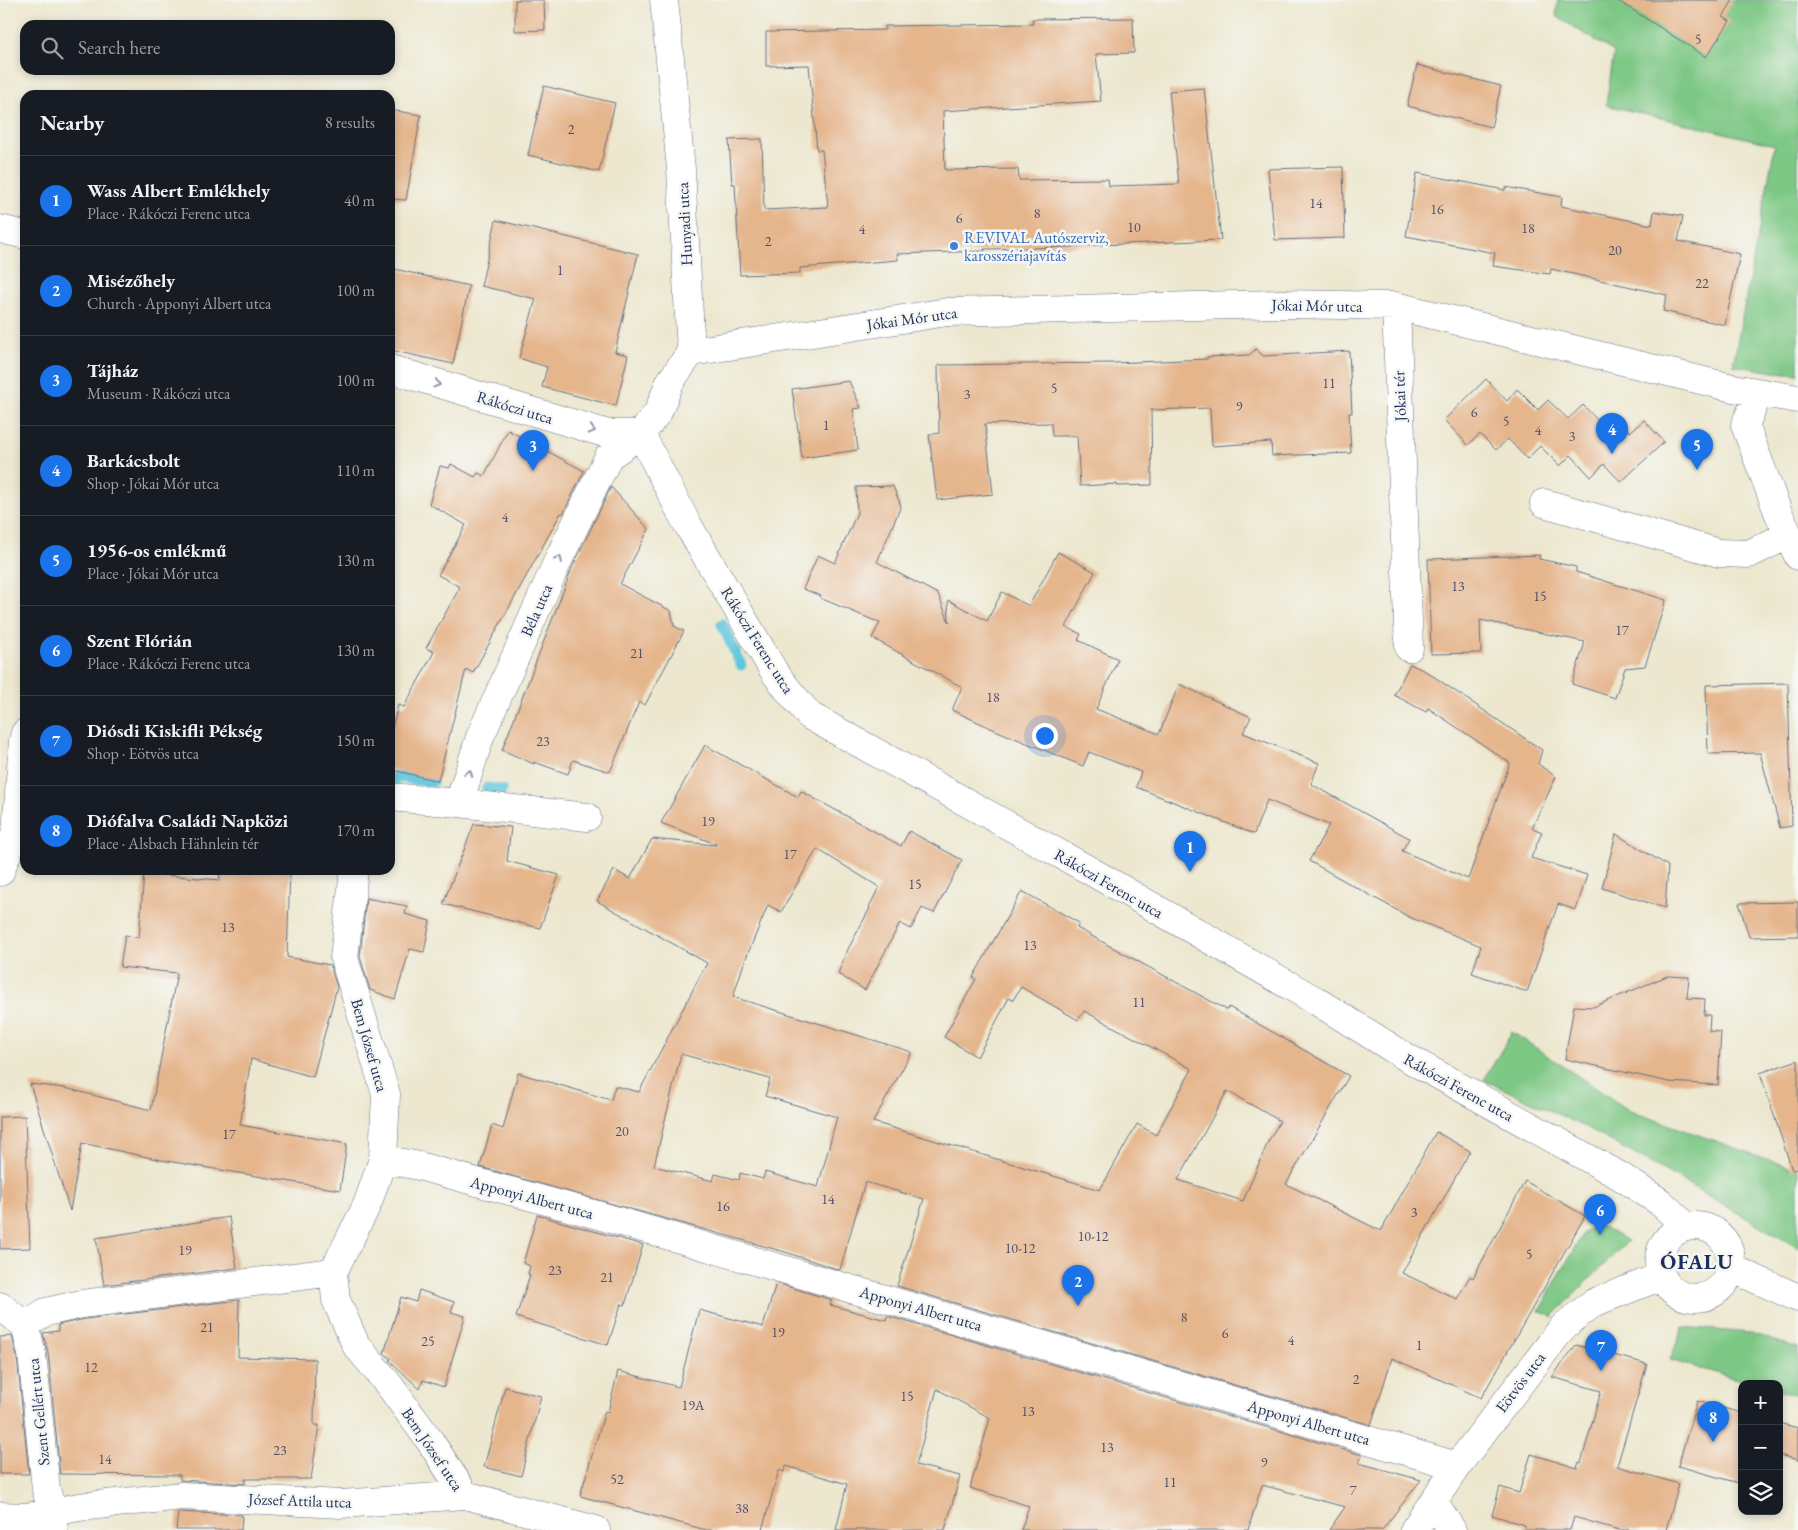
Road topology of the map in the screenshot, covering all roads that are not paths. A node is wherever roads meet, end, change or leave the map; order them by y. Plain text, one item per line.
1 (664, 0) edge
2 (0, 229) edge
3 (20, 234) edge
4 (1396, 306) junction
5 (691, 352) junction
6 (395, 370) edge
7 (1759, 393) junction
8 (1798, 399) edge
9 (641, 434) junction
10 (1544, 503) dead end
11 (1793, 545) edge
12 (1409, 648) dead end
13 (395, 797) edge
14 (459, 803) junction
15 (587, 816) dead end
16 (20, 831) edge
17 (0, 872) edge
18 (353, 875) edge
19 (383, 1159) junction
20 (1683, 1228) junction
21 (1731, 1268) junction
22 (333, 1272) junction
23 (1662, 1276) junction
24 (1798, 1298) edge
25 (0, 1306) edge
26 (24, 1325) junction
27 (1457, 1466) junction
28 (465, 1495) junction
29 (1434, 1502) junction
30 (0, 1516) edge
31 (53, 1521) edge
32 (596, 1530) edge
33 (1414, 1530) edge
34 (1452, 1530) edge

1 - 5 street, Hunyadi utca
2 - 3 street
4 - 5 street, Jókai Mór utca
4 - 7 street, Jókai Mór utca
4 - 12 street, Jókai tér
5 - 9 street
6 -> 9 street, Rákóczi utca
7 - 8 street, Jókai Mór utca
7 - 11 street
14 -> 9 street, Béla utca
9 - 20 street, Rákóczi Ferenc utca
10 - 11 street
13 - 14 street
14 - 15 street
16 - 17 street
18 - 19 street, Bem József utca
19 - 22 street, Bem József utca
19 - 27 street, Apponyi Albert utca
20 - 21 street
20 - 23 street
21 - 23 street
21 - 24 street
22 - 26 street
22 - 28 street, Bem József utca
23 - 27 street, Eötvös utca
25 - 26 street
26 - 31 street, Szent Gellért utca
27 - 29 street, Eötvös utca
28 - 31 street, József Attila utca
28 - 32 street, József Attila utca
29 - 33 street, Eötvös utca
29 - 34 street
30 - 31 street, József Attila utca

